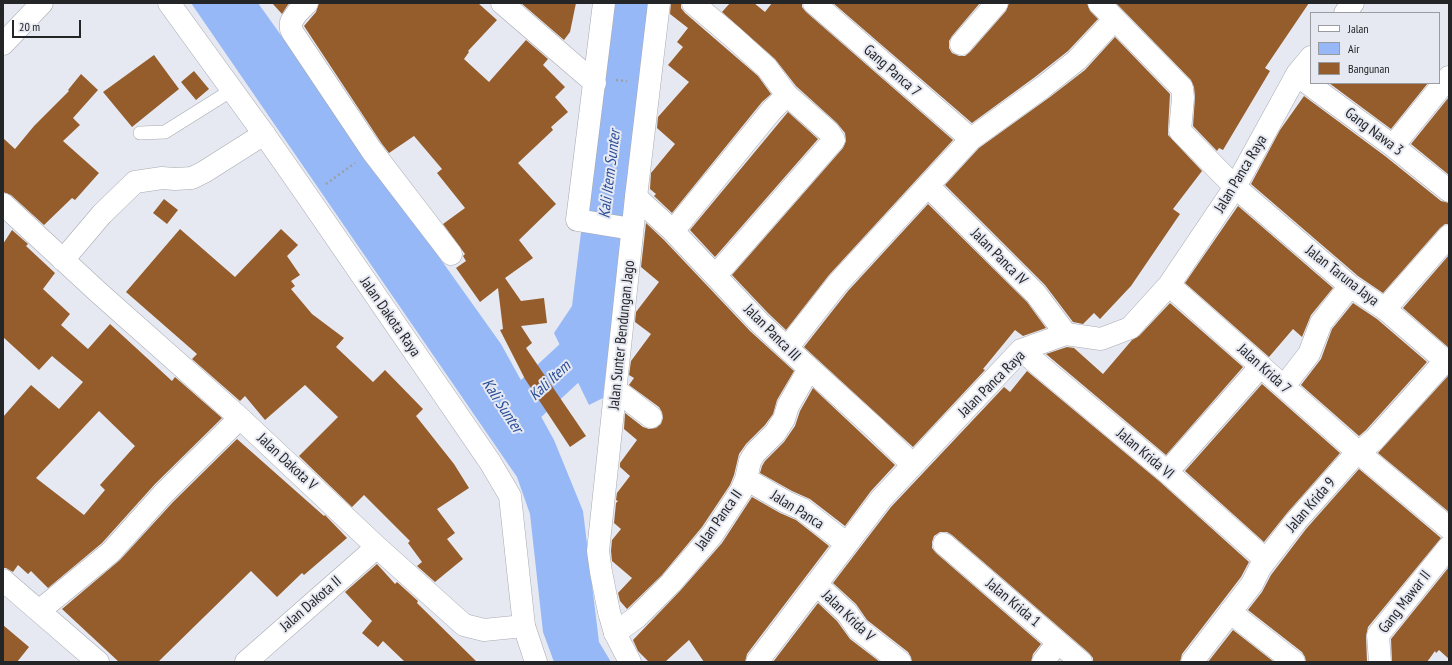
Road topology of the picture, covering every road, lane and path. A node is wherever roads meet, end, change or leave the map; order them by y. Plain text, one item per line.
1 (42, 3) edge
2 (169, 3) edge
3 (307, 3) edge
4 (502, 3) edge
5 (604, 3) edge
6 (659, 3) edge
7 (693, 3) edge
8 (814, 3) edge
9 (996, 3) edge
10 (1353, 3) edge
11 (1110, 9) edge
12 (1346, 12) edge
13 (3, 44) edge
14 (961, 44) dead end
15 (1310, 58) edge
16 (1297, 74) junction
17 (1449, 77) edge
18 (604, 81) junction
19 (629, 82) dead end
20 (232, 90) junction
21 (787, 95) junction
22 (140, 133) dead end
23 (264, 134) junction
24 (971, 139) junction
25 (1393, 146) junction
26 (356, 162) dead end
27 (928, 186) junction
28 (321, 188) dead end
29 (1235, 188) junction
30 (1449, 191) edge
31 (636, 197) junction
32 (3, 204) edge
33 (630, 228) junction
34 (673, 231) junction
35 (1449, 236) edge
36 (451, 254) dead end
37 (63, 260) junction
38 (716, 275) junction
39 (1169, 285) junction
40 (1350, 286) junction
41 (1385, 309) junction
42 (1066, 334) junction
43 (786, 348) junction
44 (1021, 350) junction
45 (1442, 365) edge
46 (1261, 366) junction
47 (809, 369) junction
48 (1284, 386) junction
49 (616, 390) junction
50 (651, 417) dead end
51 (240, 418) junction
52 (1359, 453) junction
53 (913, 464) junction
54 (1167, 472) junction
55 (746, 479) junction
56 (1449, 528) edge
57 (847, 544) junction
58 (944, 544) dead end
59 (377, 547) junction
60 (1449, 547) edge
61 (1266, 560) junction
62 (3, 580) edge
63 (816, 584) junction
64 (39, 612) junction
65 (1230, 612) junction
66 (524, 626) junction
67 (615, 633) junction
68 (1058, 642) junction
69 (98, 662) edge
70 (246, 662) edge
71 (536, 662) edge
72 (630, 662) edge
73 (757, 662) edge
74 (900, 662) edge
75 (1043, 662) edge
76 (1081, 662) edge
77 (1192, 662) edge
78 (1294, 662) edge
79 (1380, 662) edge

1 - 13 street
2 - 20 street, Jalan Dakota Raya
3 - 36 street
4 - 18 street
5 - 18 street
6 - 31 street, Jalan Sunter Bendungan Jago
7 - 21 street
8 - 24 street, Gang Panca 7
9 - 14 street
10 - 12 street
11 - 24 street
11 - 29 street, Jalan Taruna Jaya
15 - 16 street, Jalan Panca Raya
16 - 25 street, Gang Nawa 3
16 - 29 street, Jalan Panca Raya
17 - 25 street
18 - 19 path
18 - 33 street
20 - 22 lane
20 - 23 street, Jalan Dakota Raya
21 - 34 street
21 - 38 street
23 - 37 street
23 - 66 street, Jalan Dakota Raya
24 - 27 street
25 - 30 street, Gang Nawa 3
26 - 28 path
27 - 42 street, Jalan Panca IV
27 - 43 street
29 - 39 street, Jalan Panca Raya
29 - 40 street, Jalan Taruna Jaya
31 - 33 street, Jalan Sunter Bendungan Jago
31 - 34 street, Jalan Panca III
32 - 37 street, Jalan Dakota V
33 - 49 street, Jalan Sunter Bendungan Jago
34 - 38 street, Jalan Panca III
35 - 41 street
37 - 51 street, Jalan Dakota V
38 - 43 street, Jalan Panca III
39 - 42 street, Jalan Panca Raya
39 - 46 street, Jalan Krida 7
40 - 41 street, Jalan Taruna Jaya
40 - 48 street
41 - 45 street, Jalan Taruna Jaya
42 - 44 street, Jalan Panca Raya
43 - 47 street, Jalan Panca III
44 - 53 street, Jalan Panca Raya
44 - 54 street, Jalan Krida VI
45 - 52 street, Jalan Krida 9
46 - 48 street, Jalan Krida 7
46 - 54 street
47 - 53 street, Jalan Panca III
47 - 55 street, Jalan Panca II
48 - 52 street, Jalan Krida 7
49 - 50 street
49 - 67 street, Jalan Sunter Bendungan Jago
51 - 59 street, Jalan Dakota V
51 - 64 street
52 - 56 street, Jalan Krida 7
52 - 61 street, Jalan Krida 9
53 - 57 street, Jalan Panca Raya
54 - 61 street, Jalan Krida VI
55 - 57 street, Jalan Panca
55 - 67 street, Jalan Panca II
57 - 63 street, Jalan Panca Raya
58 - 68 street, Jalan Krida 1
59 - 66 street, Jalan Dakota V
59 - 70 street, Jalan Dakota II
60 - 79 street, Gang Mawar II
61 - 65 street, Jalan Krida 9
62 - 64 street
63 - 73 street, Jalan Panca Raya
63 - 74 street, Jalan Krida V
64 - 69 street
65 - 77 street, Jalan Krida 9
65 - 78 street
66 - 71 street, Jalan Dakota Raya
67 - 72 street, Jalan Sunter Bendungan Jago
68 - 75 street
68 - 76 street, Jalan Krida 1

